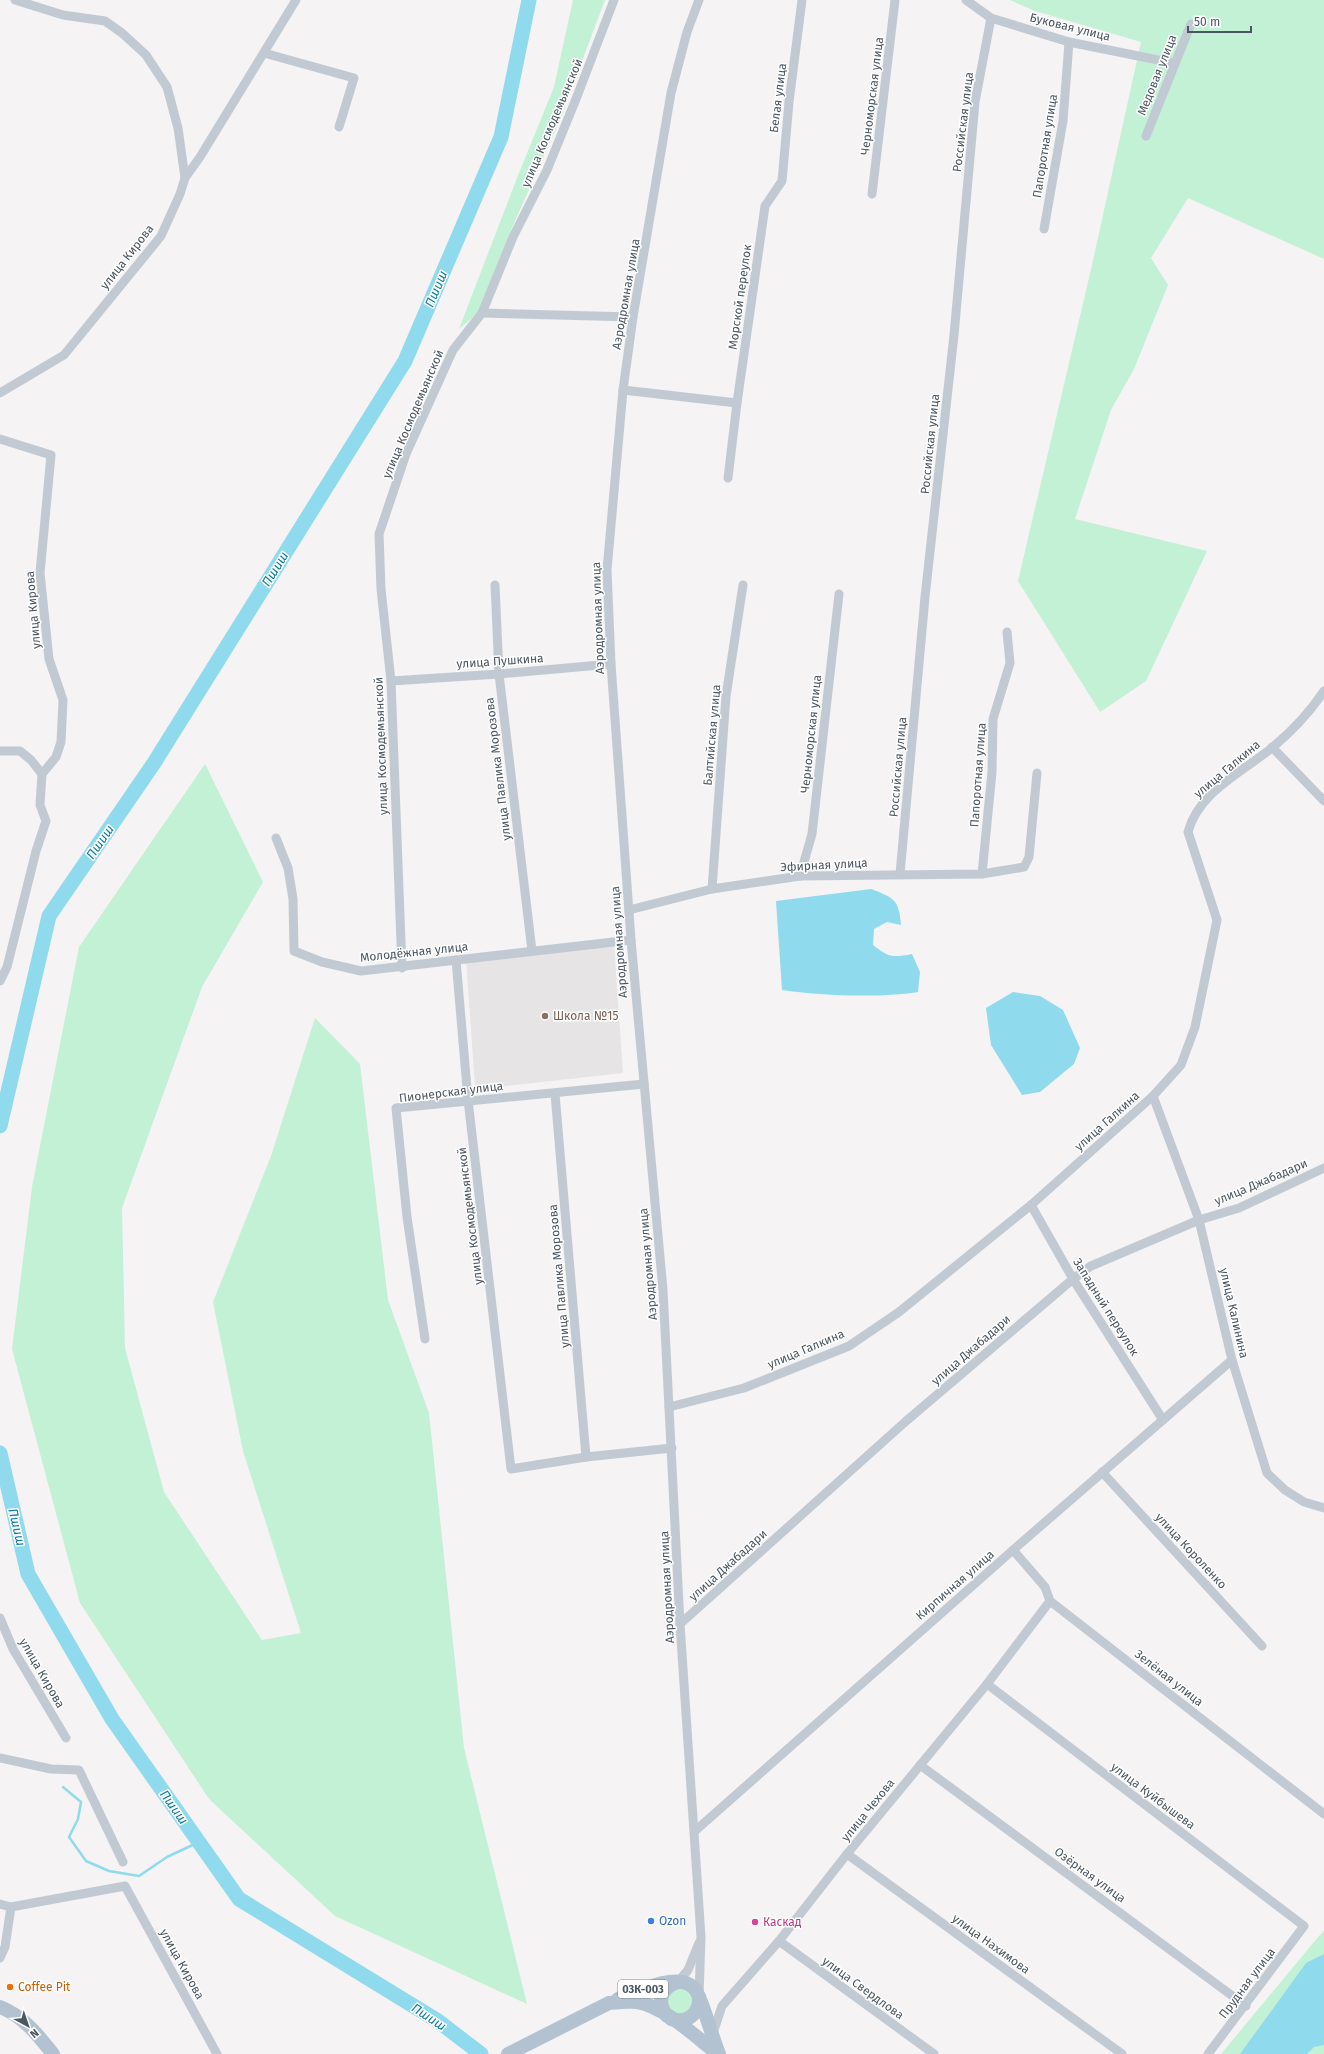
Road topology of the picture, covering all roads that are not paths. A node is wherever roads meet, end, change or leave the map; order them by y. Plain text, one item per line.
1 (15, 0) edge
2 (296, 0) edge
3 (614, 0) edge
4 (699, 0) edge
5 (802, 0) edge
6 (895, 0) edge
7 (966, 0) edge
8 (991, 18) junction
9 (1191, 24) dead end
10 (1069, 42) junction
11 (264, 53) junction
12 (1173, 63) junction
13 (339, 127) dead end
14 (1146, 136) dead end
15 (184, 178) junction
16 (872, 194) dead end
17 (772, 196) joint
18 (1044, 229) dead end
19 (482, 313) junction
20 (633, 317) junction
21 (1, 390) edge
22 (623, 390) junction
23 (737, 403) junction
24 (0, 439) edge
25 (728, 478) dead end
26 (495, 585) dead end
27 (743, 585) dead end
28 (839, 594) dead end
29 (1007, 632) dead end
30 (611, 664) junction
31 (499, 674) junction
32 (391, 681) junction
33 (1324, 691) edge
34 (1272, 747) junction
35 (0, 751) edge
36 (1037, 772) dead end
37 (42, 774) junction
38 (1324, 801) edge
39 (276, 838) dead end
40 (900, 874) junction
41 (982, 874) junction
42 (800, 876) junction
43 (712, 888) junction
44 (629, 910) junction
45 (631, 940) junction
46 (532, 951) junction
47 (456, 960) junction
48 (402, 968) junction
49 (0, 981) edge
50 (644, 1084) junction
51 (555, 1094) junction
52 (1153, 1096) junction
53 (468, 1100) junction
54 (1324, 1168) edge
55 (1031, 1205) junction
56 (1199, 1220) junction
57 (1073, 1279) junction
58 (425, 1340) dead end
59 (1232, 1360) junction
60 (669, 1407) junction
61 (1162, 1420) junction
62 (672, 1448) junction
63 (586, 1457) junction
64 (1102, 1472) junction
65 (1324, 1508) edge
66 (1013, 1550) junction
67 (1050, 1601) junction
68 (0, 1618) edge
69 (680, 1624) junction
70 (1262, 1646) dead end
71 (987, 1684) junction
72 (66, 1738) dead end
73 (0, 1758) edge
74 (920, 1765) junction
75 (1324, 1814) edge
76 (695, 1831) junction
77 (847, 1854) junction
78 (123, 1862) dead end
79 (0, 1904) edge
80 (11, 1907) junction
81 (1304, 1926) joint
82 (702, 1937) junction
83 (779, 1941) junction
84 (0, 1958) edge
85 (678, 1982) junction
86 (699, 1998) junction
87 (609, 2002) junction
88 (1246, 2006) junction
89 (0, 2007) edge
90 (669, 2017) junction
91 (712, 2037) junction
92 (53, 2054) edge
93 (217, 2054) edge
94 (508, 2054) edge
95 (719, 2054) edge
96 (934, 2054) edge
97 (1122, 2054) edge
98 (1208, 2054) edge

1 - 15 street
2 - 11 street, улица Кирова
3 - 19 street, улица Космодемьянской
4 - 20 street, Аэродромная улица
5 - 17 street, Белая улица
6 - 16 street, Черноморская улица
7 - 8 street, Буковая улица
8 - 10 street, Буковая улица
8 - 40 street, Российская улица
9 - 12 street, Медовая улица
10 - 12 street, Буковая улица
10 - 18 street, Папоротная улица
11 - 13 street
11 - 15 street, улица Кирова
12 - 14 street, Медовая улица
15 - 21 street, улица Кирова
17 - 23 street, Морской переулок
19 - 20 street
19 - 32 street, улица Космодемьянской
20 - 22 street, Аэродромная улица
22 - 23 street
22 - 30 street, Аэродромная улица
23 - 25 street
24 - 37 street, улица Кирова
26 - 31 street, улица Павлика Морозова
27 - 43 street, Балтийская улица
28 - 42 street, Черноморская улица
29 - 41 street, Папоротная улица
30 - 31 street, улица Пушкина
30 - 44 street, Аэродромная улица
31 - 32 street, улица Пушкина
31 - 46 street, улица Павлика Морозова
32 - 48 street, улица Космодемьянской
33 - 34 street, улица Галкина
34 - 38 street
34 - 52 street, улица Галкина
35 - 37 street
36 - 41 street, Эфирная улица
37 - 49 street
39 - 48 street, Молодёжная улица
40 - 41 street, Эфирная улица
40 - 42 street, Эфирная улица
42 - 43 street, Эфирная улица
43 - 44 street, Эфирная улица
44 - 45 street, Аэродромная улица
45 - 46 street, Молодёжная улица
45 - 50 street, Аэродромная улица
46 - 47 street, Молодёжная улица
47 - 48 street, Молодёжная улица
47 - 53 street, улица Космодемьянской
50 - 51 street, Пионерская улица
50 - 60 street, Аэродромная улица
51 - 53 street, Пионерская улица
51 - 63 street, улица Павлика Морозова
52 - 55 street, улица Галкина
52 - 56 street, улица Калинина
53 - 58 street, Пионерская улица
53 - 63 street, улица Космодемьянской
54 - 56 street, улица Джабадари
55 - 57 street, Западный переулок
55 - 60 street, улица Галкина
56 - 57 street, улица Джабадари
56 - 59 street, улица Калинина
57 - 61 street, Западный переулок
57 - 69 street, улица Джабадари
59 - 61 street, Кирпичная улица
59 - 65 street, улица Калинина
60 - 62 street, Аэродромная улица
61 - 64 street, Кирпичная улица
62 - 63 street
62 - 69 street, Аэродромная улица
64 - 66 street, Кирпичная улица
64 - 70 street, улица Короленко
66 - 67 street, Зелёная улица
66 - 76 street, Кирпичная улица
67 - 71 street, улица Чехова
67 - 75 street, Зелёная улица
68 - 72 street, улица Кирова
69 - 76 street, Аэродромная улица
71 - 74 street, улица Чехова
71 - 81 street, улица Куйбышева
73 - 78 street
74 - 77 street, улица Чехова
74 - 88 street, Озёрная улица
76 - 82 street, Аэродромная улица
77 - 83 street, улица Чехова
77 - 97 street, улица Нахимова
79 - 80 street
80 - 84 street
80 - 93 street, улица Кирова
81 - 88 street, Прудная улица
82 - 85 street, Аэродромная улица
82 - 86 street, Аэродромная улица
83 - 91 street, улица Чехова
83 - 96 street, улица Свердлова
85 - 86 main road, 03К-003
85 - 87 main road, 03К-003
85 - 90 main road
86 - 90 main road
86 - 91 main road, 03К-003
87 - 90 main road, 03К-003
87 - 94 main road, 03К-003
88 - 98 street, Прудная улица
89 - 92 main road
90 - 95 main road, 03К-003
91 - 95 main road, 03К-003

